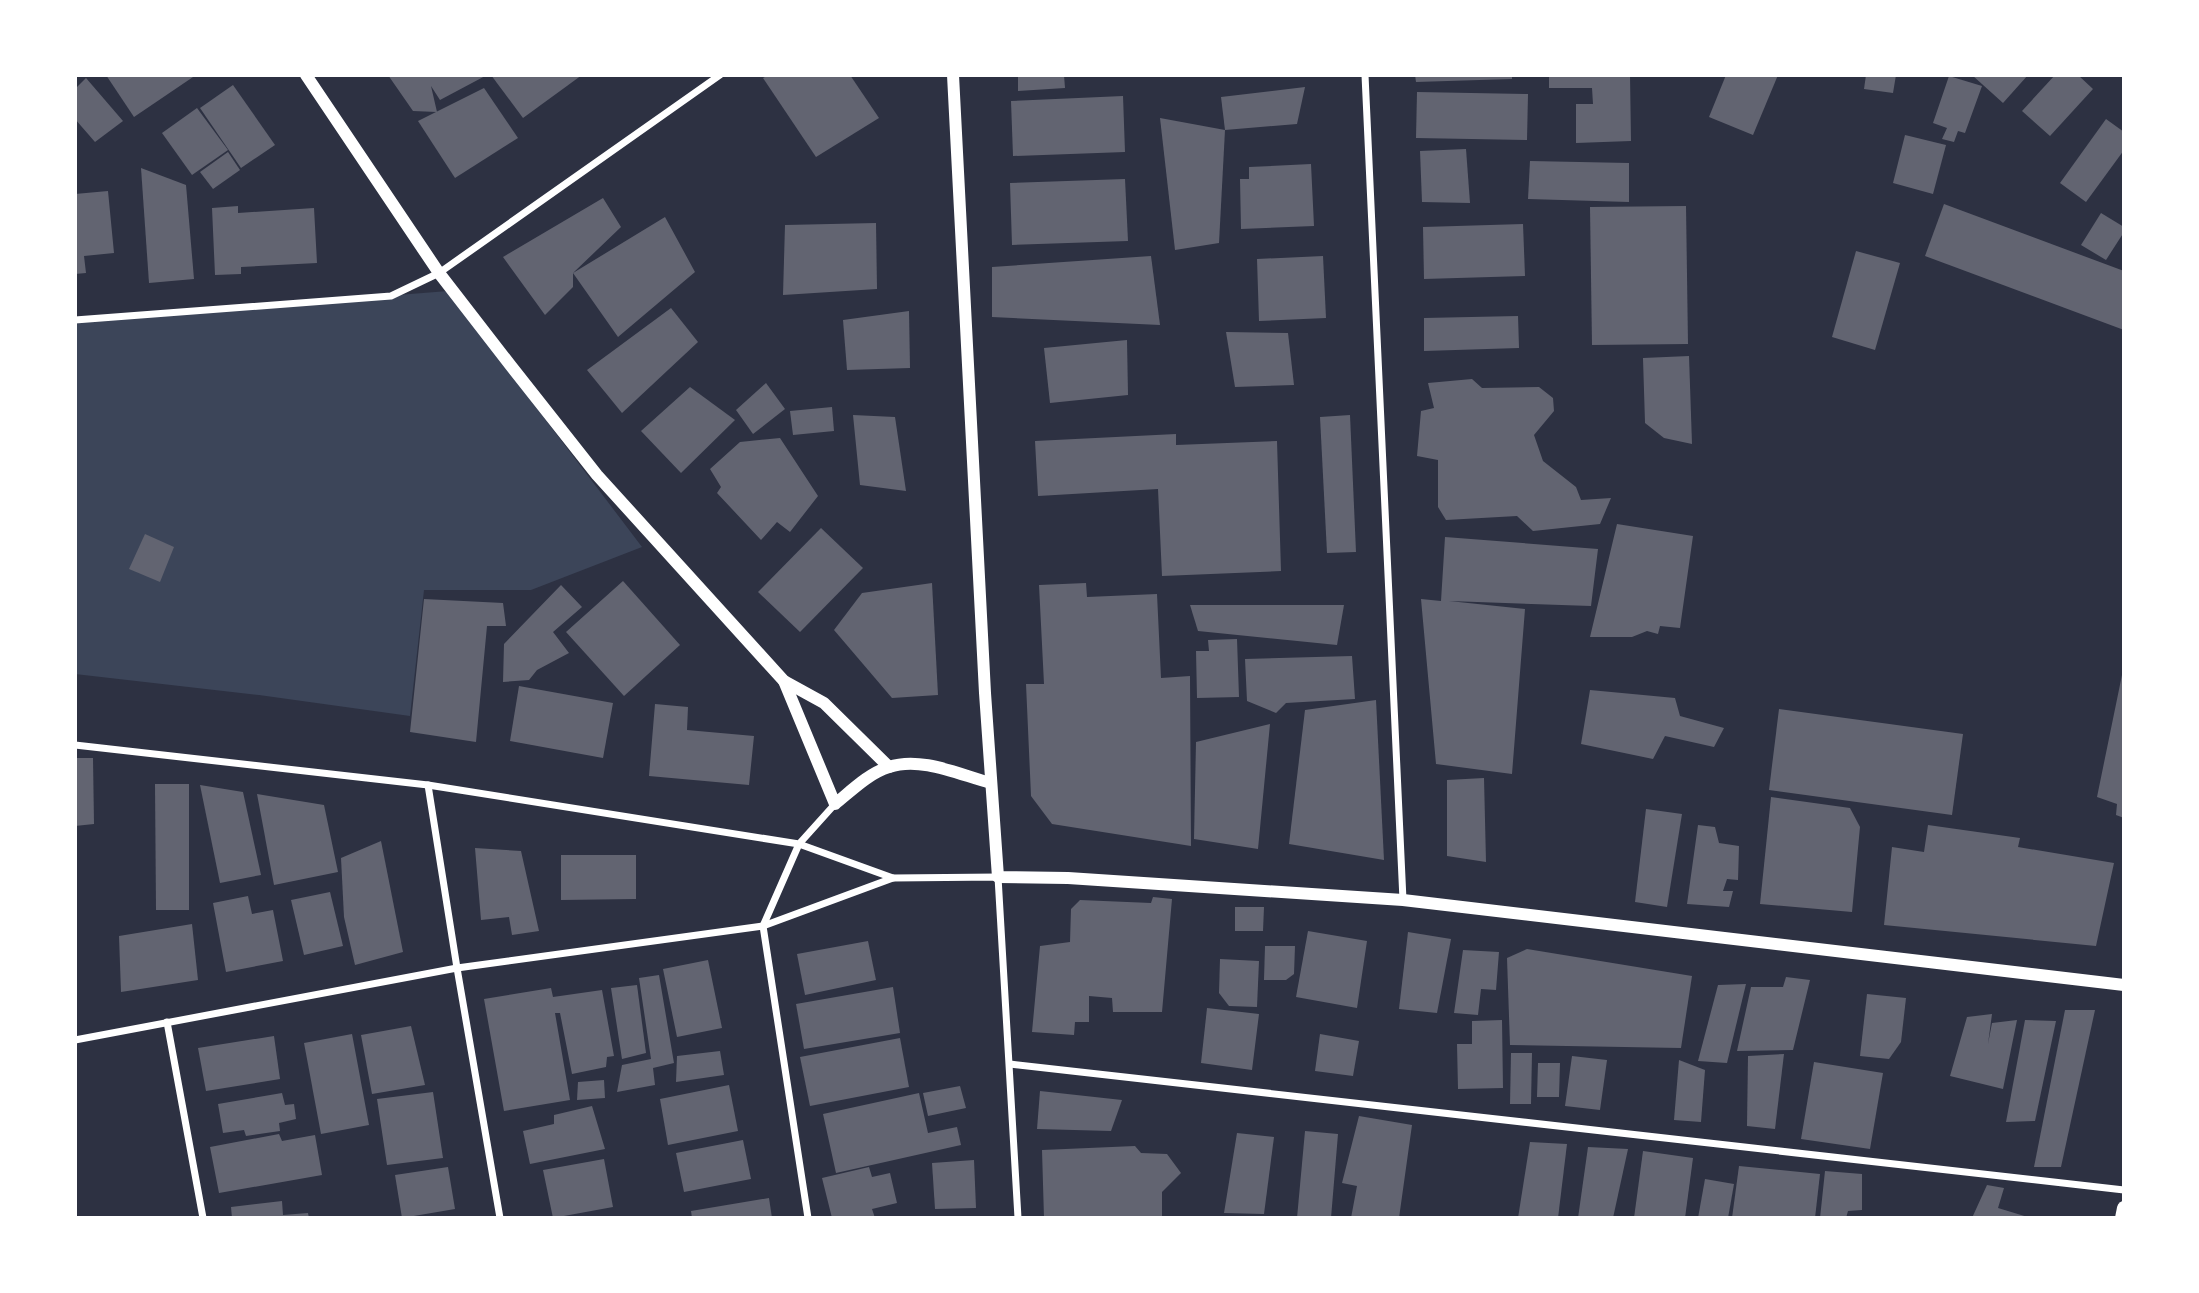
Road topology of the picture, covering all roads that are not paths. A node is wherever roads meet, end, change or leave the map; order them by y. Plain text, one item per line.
1 (306, 75) edge
2 (720, 75) edge
3 (953, 75) edge
4 (1365, 75) edge
5 (439, 273) junction
6 (75, 320) edge
7 (784, 681) junction
8 (75, 745) edge
9 (889, 766) junction
10 (991, 783) junction
11 (428, 785) junction
12 (835, 804) junction
13 (799, 844) junction
14 (998, 877) junction
15 (893, 878) junction
16 (1403, 900) junction
17 (763, 926) junction
18 (457, 968) junction
19 (2124, 985) edge
20 (167, 1022) junction
21 (75, 1040) edge
22 (1010, 1064) junction
23 (2124, 1190) edge
24 (2124, 1208) edge
25 (203, 1218) edge
26 (500, 1218) edge
27 (808, 1218) edge
28 (1017, 1218) edge
29 (2122, 1218) edge

1 - 5 street
2 - 5 street
3 - 10 street
4 - 16 street
5 - 6 street
5 - 7 street
7 - 9 street
7 - 12 street
8 - 11 street
9 - 10 street
9 - 12 street
10 - 14 street
11 - 13 street
11 - 18 street
12 - 13 street
13 - 15 street
13 - 17 street
14 - 15 street
14 - 16 street
14 - 22 street
15 - 17 street
16 - 19 street
17 - 18 street
17 - 27 street
18 - 20 street
18 - 26 street
20 - 21 street
20 - 25 street
22 - 23 street
22 - 28 street
24 - 29 main road

